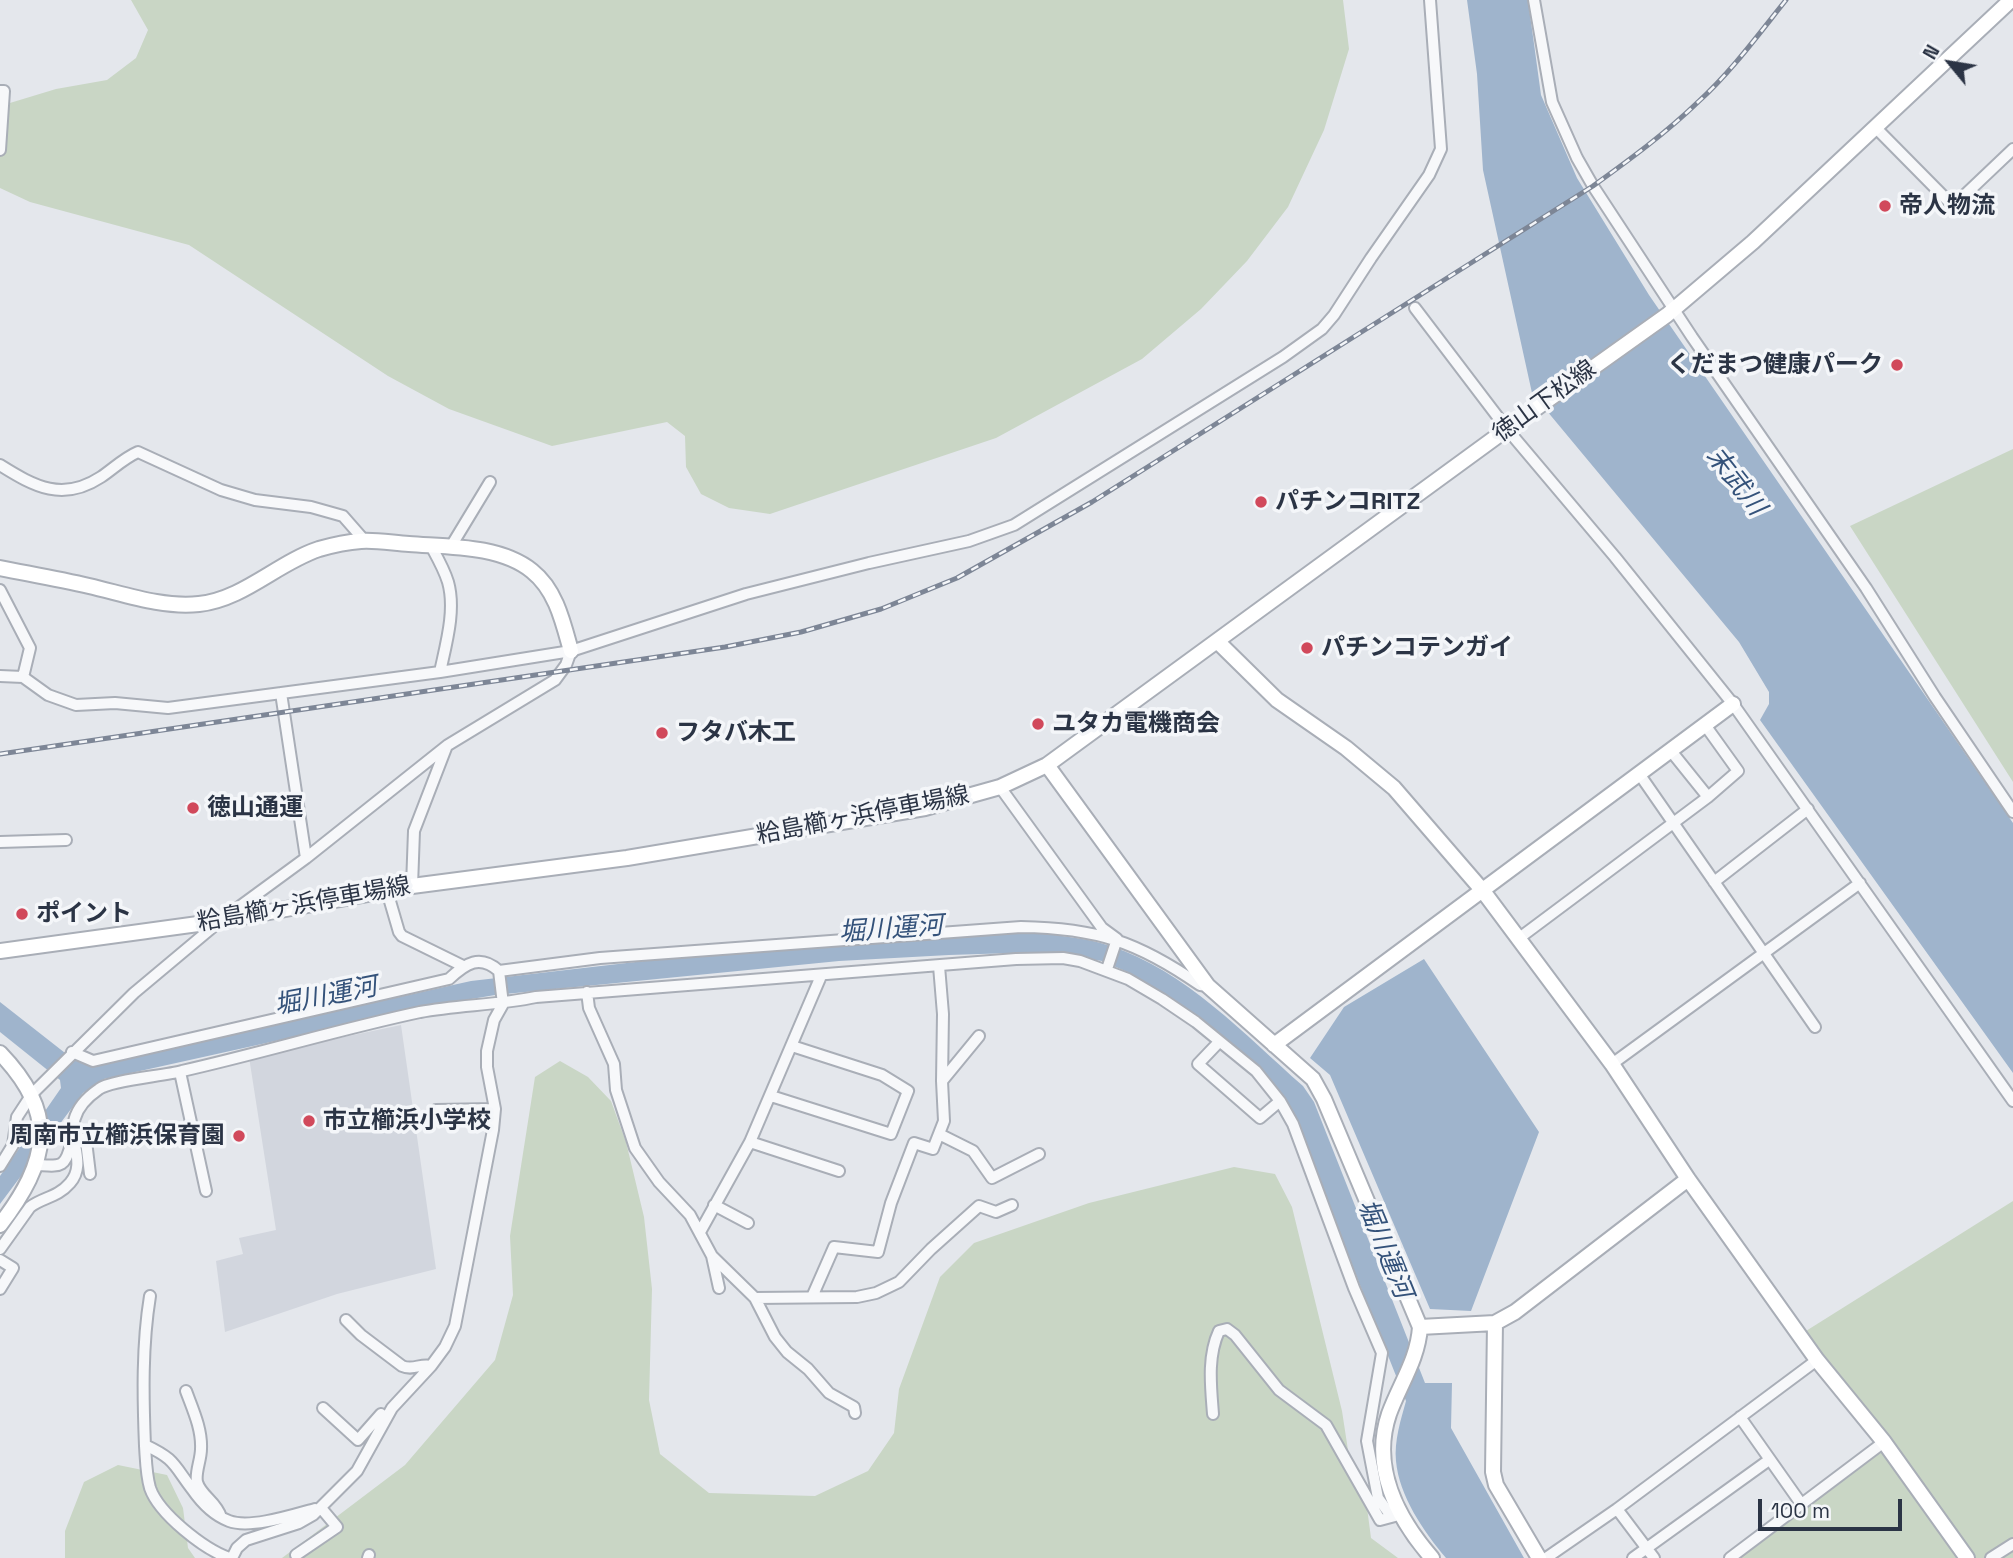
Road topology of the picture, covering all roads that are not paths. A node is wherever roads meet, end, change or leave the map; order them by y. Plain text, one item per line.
1 (1430, 0) edge
2 (1534, 0) edge
3 (2011, 0) edge
4 (0, 91) edge
5 (1875, 127) junction
6 (2013, 149) edge
7 (0, 150) edge
8 (1415, 308) dead end
9 (1671, 312) junction
10 (1507, 429) junction
11 (0, 466) edge
12 (490, 482) dead end
13 (364, 540) junction
14 (431, 546) junction
15 (450, 548) junction
16 (0, 568) edge
17 (0, 590) edge
18 (1217, 642) junction
19 (571, 650) junction
20 (440, 672) junction
21 (0, 676) edge
22 (23, 677) junction
23 (281, 693) junction
24 (1733, 704) junction
25 (1705, 725) junction
26 (447, 745) junction
27 (1671, 751) junction
28 (1047, 765) junction
29 (1640, 775) junction
30 (1000, 787) junction
31 (1708, 797) junction
32 (1808, 809) junction
33 (2013, 812) edge
34 (1673, 823) junction
35 (66, 840) dead end
36 (0, 842) edge
37 (306, 858) junction
38 (1714, 882) junction
39 (1860, 883) junction
40 (412, 886) junction
41 (387, 891) junction
42 (1483, 891) junction
43 (220, 921) junction
44 (1518, 939) junction
45 (1116, 941) junction
46 (0, 951) edge
47 (1763, 953) junction
48 (463, 966) junction
49 (939, 967) junction
50 (1108, 967) junction
51 (500, 974) junction
52 (821, 976) junction
53 (1208, 986) junction
54 (587, 992) junction
55 (503, 1001) junction
56 (1815, 1027) dead end
57 (979, 1036) dead end
58 (1219, 1042) junction
59 (1274, 1045) junction
60 (792, 1046) junction
61 (72, 1052) junction
62 (0, 1053) edge
63 (1612, 1064) junction
64 (180, 1072) junction
65 (942, 1081) junction
66 (32, 1094) junction
67 (771, 1096) junction
68 (1280, 1101) junction
69 (2013, 1101) edge
70 (495, 1109) junction
71 (436, 1110) dead end
72 (74, 1134) junction
73 (939, 1134) junction
74 (750, 1142) junction
75 (1039, 1154) dead end
76 (38, 1160) junction
77 (0, 1166) edge
78 (839, 1171) dead end
79 (90, 1174) dead end
80 (1688, 1179) junction
81 (206, 1191) dead end
82 (714, 1205) junction
83 (1012, 1205) dead end
84 (748, 1223) dead end
85 (0, 1225) edge
86 (700, 1232) junction
87 (0, 1249) edge
88 (712, 1256) junction
89 (0, 1260) edge
90 (719, 1288) dead end
91 (0, 1289) edge
92 (150, 1296) dead end
93 (812, 1297) junction
94 (755, 1298) junction
95 (346, 1320) dead end
96 (1495, 1322) junction
97 (1420, 1333) junction
98 (1817, 1360) junction
99 (431, 1366) junction
100 (186, 1391) dead end
101 (323, 1408) dead end
102 (392, 1408) junction
103 (855, 1413) dead end
104 (1213, 1414) dead end
105 (1740, 1417) junction
106 (1884, 1442) junction
107 (145, 1445) junction
108 (1769, 1460) junction
109 (1802, 1505) junction
110 (321, 1508) junction
111 (1617, 1509) junction
112 (1396, 1516) junction
113 (222, 1518) junction
114 (2009, 1550) edge
115 (1650, 1553) edge
116 (296, 1555) dead end
117 (1547, 1557) edge
118 (230, 1558) edge
119 (1432, 1558) edge
120 (1633, 1558) edge
121 (1730, 1558) edge
122 (1967, 1558) edge
123 (1991, 1558) edge

1 - 19 street
2 - 9 street
3 - 5 main road, 徳山下松線
4 - 7 street
5 - 6 street
5 - 9 main road, 徳山下松線
8 - 10 street
9 - 10 main road, 徳山下松線
9 - 33 street
10 - 18 main road, 徳山下松線
10 - 24 street
11 - 13 street
12 - 15 street
13 - 14 main road
13 - 16 main road
14 - 15 main road
14 - 20 street
15 - 19 main road
17 - 22 street
18 - 28 main road, 徳山下松線
18 - 42 main road
19 - 20 street
19 - 26 street
20 - 23 street
21 - 22 street
22 - 23 street
23 - 37 street
24 - 25 main road
24 - 32 street
25 - 27 main road
25 - 31 street
26 - 37 street
26 - 40 street
27 - 29 main road
27 - 31 street
28 - 30 main road, 粭島櫛ヶ浜停車場線
28 - 53 main road
29 - 34 street
29 - 42 main road
30 - 40 main road, 粭島櫛ヶ浜停車場線
30 - 45 street
31 - 34 street
32 - 38 street
32 - 39 street
34 - 38 street
34 - 44 street
35 - 36 street
37 - 43 street
38 - 47 street
39 - 47 street
39 - 69 street
40 - 41 main road, 粭島櫛ヶ浜停車場線
41 - 43 main road, 粭島櫛ヶ浜停車場線
41 - 48 street
42 - 44 main road
42 - 59 main road
43 - 46 main road, 粭島櫛ヶ浜停車場線
43 - 61 street
44 - 63 main road
45 - 50 street
45 - 51 street
45 - 53 street
47 - 56 street
47 - 63 street
48 - 51 street
48 - 61 street
49 - 50 street
49 - 52 street
49 - 65 street
50 - 58 street
51 - 55 street
52 - 54 street
52 - 60 street
53 - 59 main road
54 - 55 street
54 - 86 street
55 - 64 street
55 - 70 street
57 - 65 street
58 - 68 street
58 - 68 street
59 - 97 main road
60 - 67 street
60 - 67 street
61 - 66 street
62 - 66 main road
63 - 80 main road
64 - 72 street
64 - 81 street
65 - 73 street
66 - 76 main road
66 - 77 street
67 - 74 street
68 - 112 street
70 - 71 street
70 - 99 street
72 - 76 street
72 - 79 street
72 - 87 street
73 - 75 street
73 - 93 street
74 - 78 street
74 - 82 street
76 - 85 main road
80 - 96 main road
80 - 98 main road
82 - 84 street
82 - 86 street
83 - 93 street
86 - 88 street
88 - 90 street
88 - 94 street
89 - 91 street
92 - 107 street
93 - 94 street
94 - 103 street
95 - 99 street
96 - 97 main road
96 - 117 main road
97 - 112 main road
98 - 105 street
98 - 106 main road
99 - 102 street
100 - 113 street
101 - 102 street
102 - 110 street
104 - 112 street
105 - 108 street
105 - 111 street
106 - 109 street
106 - 122 main road
107 - 113 street
107 - 118 street
108 - 109 street
108 - 115 street
109 - 121 street
110 - 113 street
110 - 116 street
110 - 118 street
111 - 115 street
111 - 117 street
112 - 119 main road
114 - 123 street
115 - 120 street

